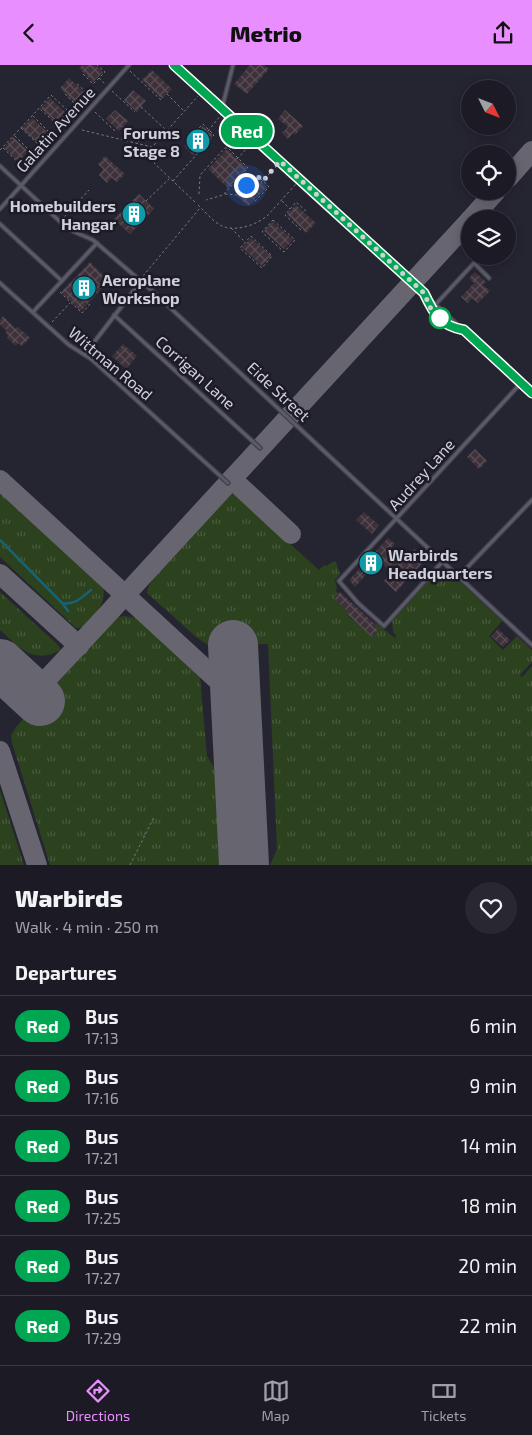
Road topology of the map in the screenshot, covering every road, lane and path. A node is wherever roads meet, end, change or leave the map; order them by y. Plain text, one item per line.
1 (97, 65) edge
2 (174, 65) edge
3 (232, 65) edge
4 (128, 66) edge
5 (83, 74) dead end
6 (99, 78) junction
7 (76, 83) dead end
8 (109, 88) junction
9 (203, 91) junction
10 (64, 94) dead end
11 (167, 94) dead end
12 (80, 98) junction
13 (161, 100) dead end
14 (141, 107) dead end
15 (39, 108) junction
16 (91, 108) junction
17 (223, 109) junction
18 (184, 111) junction
19 (135, 112) dead end
20 (32, 115) junction
21 (62, 118) junction
22 (122, 126) dead end
23 (21, 128) junction
24 (72, 129) junction
25 (82, 130) dead end
26 (166, 130) junction
27 (209, 130) junction
28 (116, 132) dead end
29 (14, 135) junction
30 (44, 138) junction
31 (256, 139) junction
32 (187, 141) dead end
33 (142, 145) junction
34 (153, 147) junction
35 (2, 148) junction
36 (55, 148) junction
37 (0, 150) edge
38 (25, 158) junction
39 (237, 158) junction
40 (280, 161) junction
41 (0, 166) edge
42 (36, 169) junction
43 (170, 179) junction
44 (300, 179) junction
45 (172, 181) junction
46 (262, 181) junction
47 (21, 186) junction
48 (89, 190) dead end
49 (199, 194) dead end
50 (224, 194) junction
51 (206, 200) dead end
52 (146, 201) dead end
53 (281, 201) junction
54 (195, 202) dead end
55 (253, 203) dead end
56 (198, 205) dead end
57 (201, 207) junction
58 (0, 209) edge
59 (290, 209) junction
60 (307, 212) dead end
61 (60, 222) junction
62 (0, 224) edge
63 (230, 227) junction
64 (301, 230) dead end
65 (245, 242) junction
66 (97, 243) junction
67 (284, 252) joint
68 (489, 278) dead end
69 (62, 281) junction
70 (141, 281) junction
71 (0, 283) edge
72 (55, 288) junction
73 (424, 294) junction
74 (71, 303) junction
75 (90, 304) dead end
76 (436, 304) junction
77 (33, 312) junction
78 (114, 315) junction
79 (48, 327) junction
80 (464, 330) junction
81 (85, 354) junction
82 (521, 383) junction
83 (532, 393) edge
84 (260, 448) dead end
85 (228, 483) dead end
86 (532, 500) edge
87 (397, 518) junction
88 (443, 561) junction
89 (459, 576) junction
90 (532, 645) edge
91 (154, 817) dead end
92 (130, 865) edge

1 - 6 path
2 - 9 lane
3 - 17 lane
4 - 8 lane, Galatin Avenue
4 - 13 path
5 - 6 path
6 - 8 path
7 - 12 path
8 - 16 lane, Galatin Avenue
8 - 19 path
9 - 17 lane
9 - 18 path
10 - 12 path
11 - 18 path
12 - 16 path
14 - 26 path
15 - 20 path
15 - 21 path
15 - 21 path
16 - 24 lane, Galatin Avenue
16 - 28 path
17 - 27 path
17 - 31 lane
18 - 26 path
20 - 23 path
20 - 30 path
21 - 24 path
22 - 33 path
23 - 29 path
23 - 30 path
24 - 36 lane, Galatin Avenue
25 - 33 path
26 - 34 path
27 - 32 path
27 - 45 path
29 - 35 path
29 - 38 path
30 - 36 path
31 - 39 path
31 - 40 lane
33 - 34 path
34 - 43 path
35 - 37 path
35 - 38 path
36 - 42 lane, Galatin Avenue
38 - 42 path
39 - 49 path
39 - 50 path
40 - 44 lane
40 - 46 path
41 - 47 lane, Eide Street
42 - 47 lane, Galatin Avenue
43 - 45 path
43 - 52 path
44 - 53 path
44 - 73 lane
45 - 54 path
46 - 50 path
46 - 55 path
47 - 58 lane, Galatin Avenue
47 - 61 lane, Eide Street
48 - 61 path
50 - 51 path
53 - 59 path
53 - 63 path
56 - 57 path
57 - 63 path
57 - 70 path
59 - 60 path
59 - 64 path
61 - 66 lane, Eide Street
62 - 69 lane
63 - 65 path
65 - 65 path
66 - 69 lane
66 - 70 lane, Eide Street
67 - 67 path
68 - 76 lane
69 - 72 lane
70 - 78 lane
70 - 87 lane, Eide Street
71 - 77 lane, Wittman Road
72 - 74 path
72 - 77 lane
73 - 76 lane
73 - 80 lane
74 - 75 path
74 - 79 path
76 - 80 lane
77 - 79 lane, Wittman Road
78 - 81 lane
78 - 84 lane, Corrigan Lane
79 - 81 lane, Wittman Road
80 - 82 lane
81 - 85 lane, Wittman Road
82 - 83 lane
82 - 87 lane, Audrey Lane
86 - 89 lane
87 - 88 lane, Eide Street
87 - 88 lane, Audrey Lane
88 - 89 lane, Eide Street
89 - 90 lane, Eide Street
91 - 92 path

